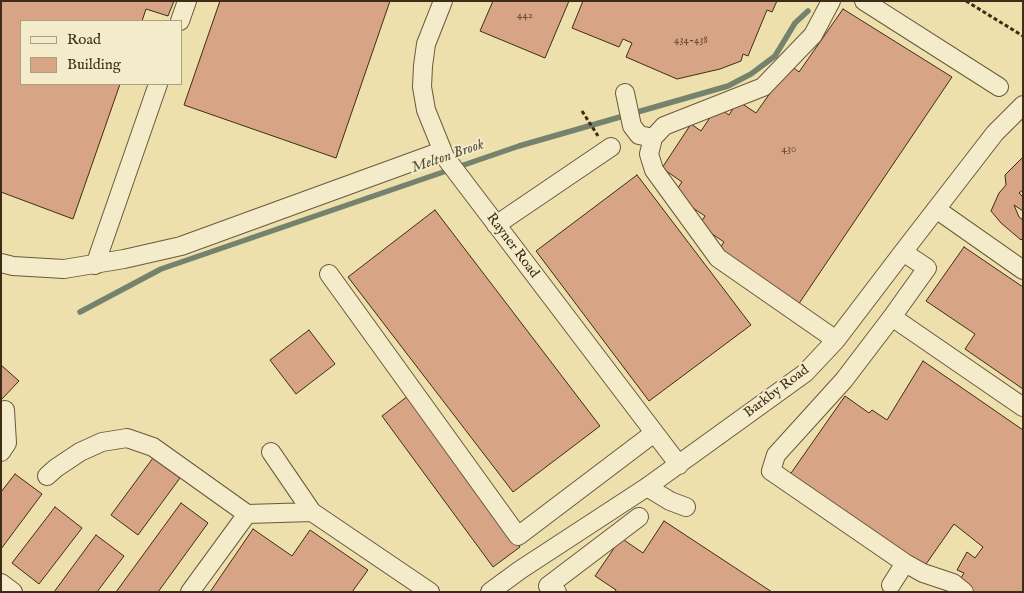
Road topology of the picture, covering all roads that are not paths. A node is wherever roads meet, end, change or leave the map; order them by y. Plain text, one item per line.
1 (186, 1) edge
2 (443, 1) edge
3 (831, 1) edge
4 (864, 1) edge
5 (180, 20) edge
6 (158, 85) edge
7 (999, 87) dead end
8 (625, 93) dead end
9 (1023, 105) edge
10 (653, 138) junction
11 (612, 147) dead end
12 (443, 154) junction
13 (936, 209) junction
14 (496, 225) junction
15 (903, 252) junction
16 (1, 263) edge
17 (95, 265) junction
18 (1023, 270) edge
19 (329, 274) dead end
20 (892, 317) junction
21 (836, 340) junction
22 (1023, 407) edge
23 (5, 410) dead end
24 (654, 433) junction
25 (1, 452) edge
26 (271, 452) dead end
27 (679, 465) junction
28 (46, 476) dead end
29 (647, 487) junction
30 (686, 507) dead end
31 (312, 512) junction
32 (247, 514) junction
33 (639, 517) dead end
34 (544, 554) junction
35 (905, 562) junction
36 (564, 573) junction
37 (1, 583) edge
38 (892, 585) dead end
39 (13, 592) edge
40 (190, 592) edge
41 (430, 592) edge
42 (490, 592) edge
43 (557, 592) edge
44 (964, 592) edge

1 - 5 street
2 - 12 street, Rayner Road
3 - 10 street
4 - 7 street
6 - 17 street
8 - 10 street
9 - 13 street, Barkby Road
10 - 21 street
11 - 14 street
12 - 14 street, Rayner Road
12 - 17 street
13 - 15 street, Barkby Road
13 - 18 street
14 - 24 street, Rayner Road
15 - 20 street
15 - 21 street, Barkby Road
16 - 17 street
19 - 24 street
20 - 22 street
20 - 35 street
21 - 27 street, Barkby Road
23 - 25 street
24 - 27 street, Rayner Road
26 - 31 street
27 - 29 street, Barkby Road
28 - 32 street
29 - 30 street
29 - 34 street, Barkby Road
31 - 32 street
31 - 41 street
32 - 40 street
33 - 36 street
34 - 36 street
34 - 42 street, Barkby Road
35 - 38 street
35 - 44 street
36 - 43 street
37 - 39 street

